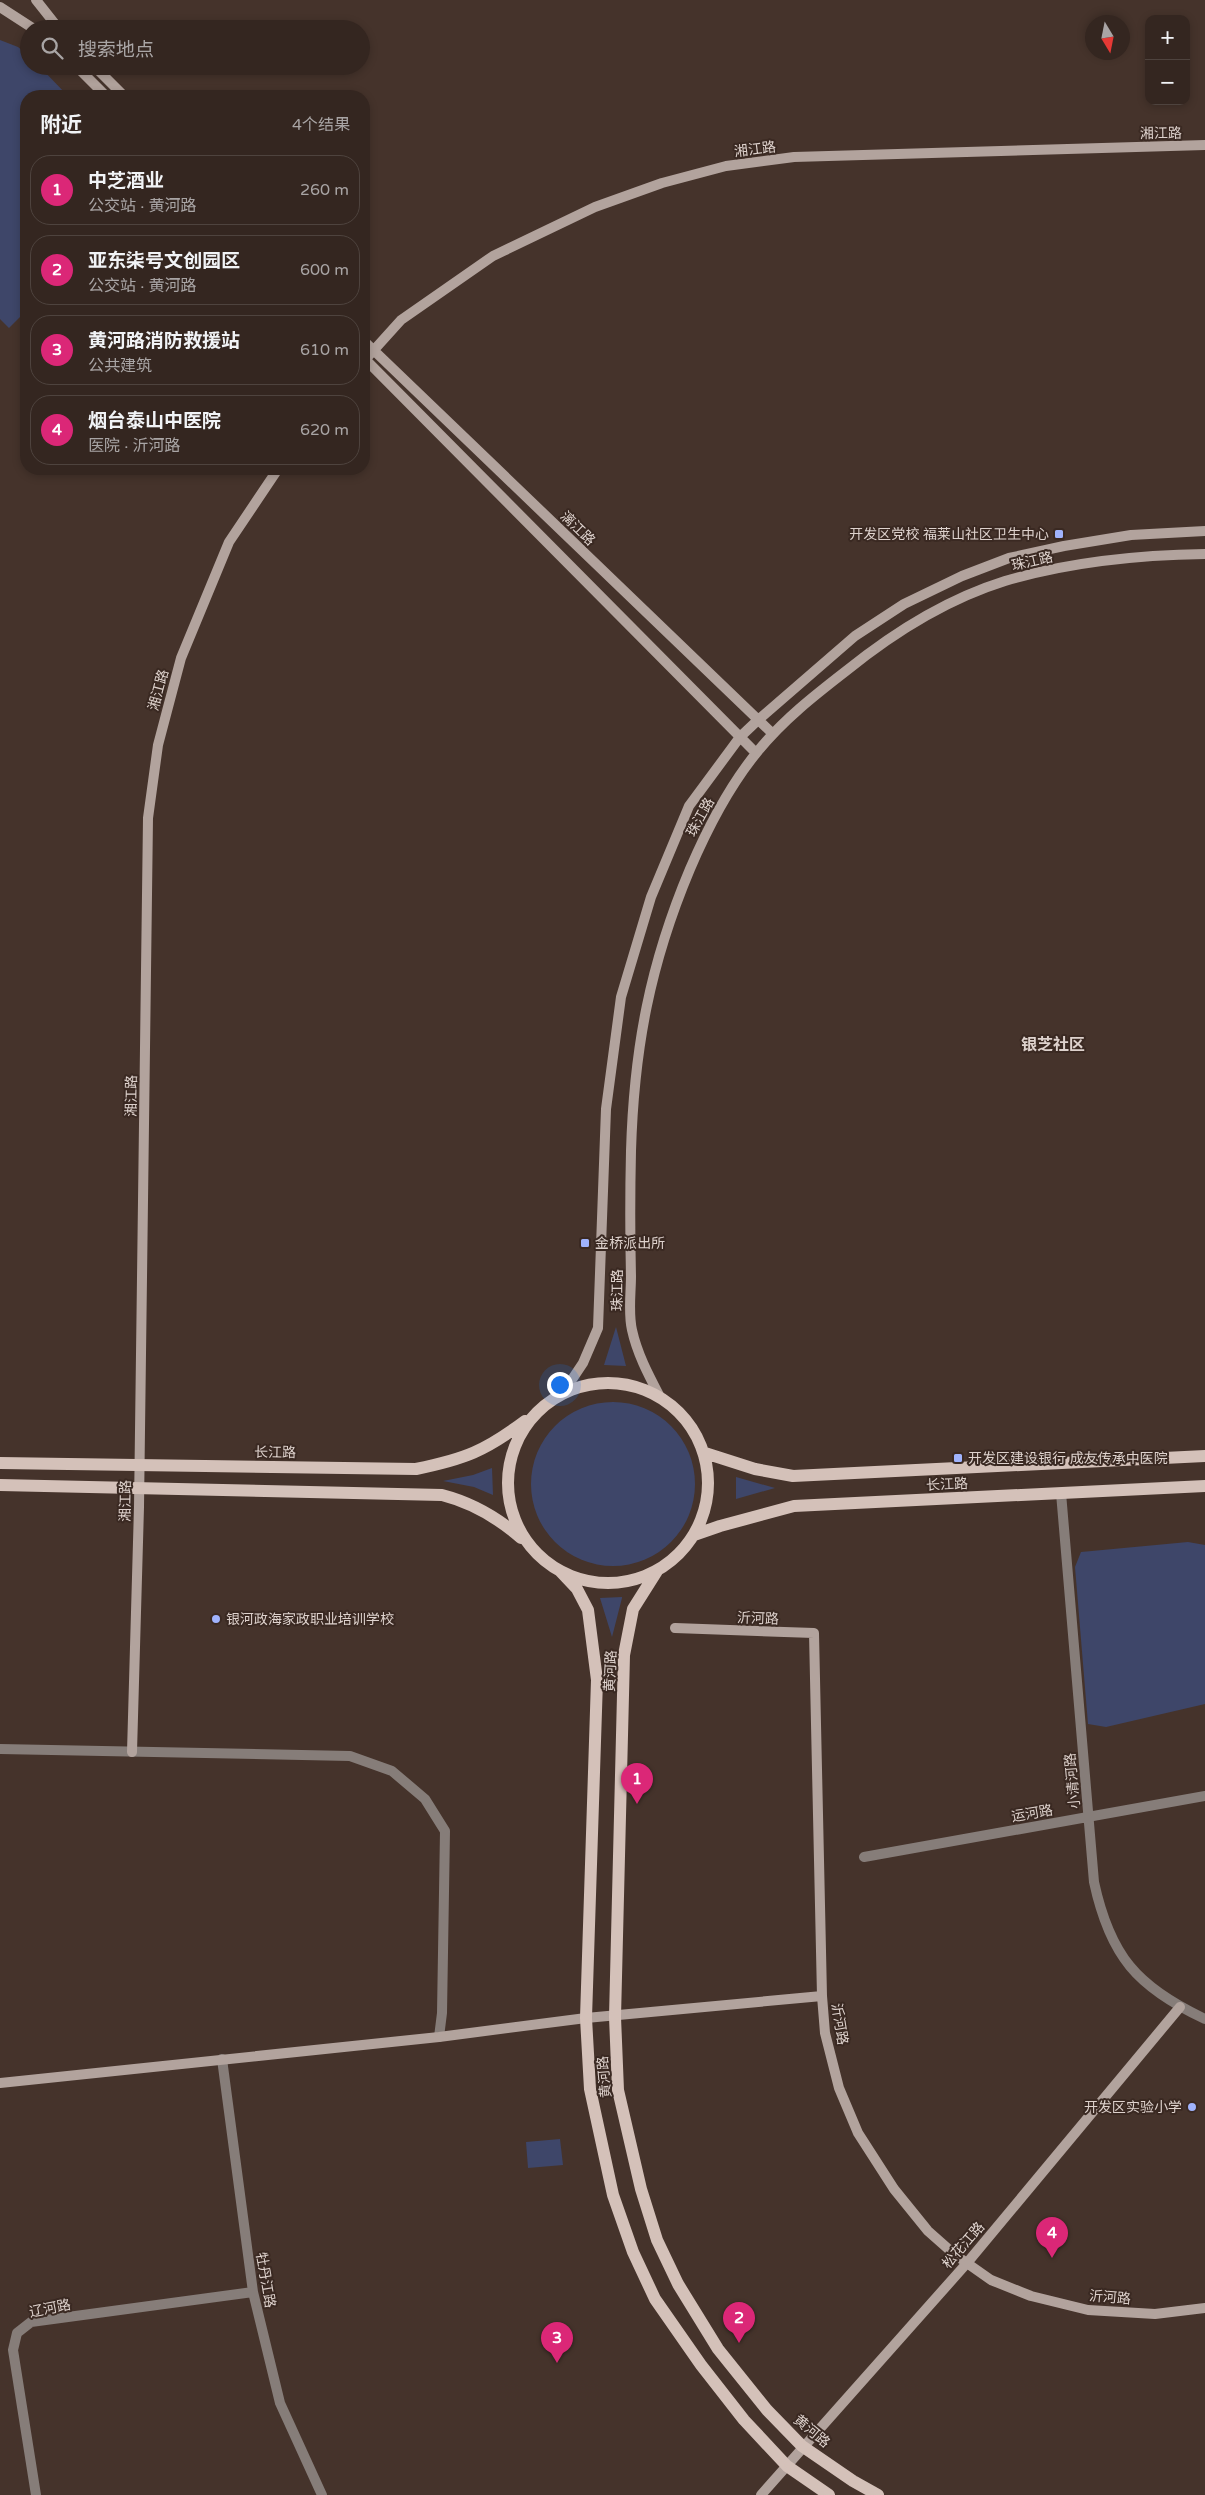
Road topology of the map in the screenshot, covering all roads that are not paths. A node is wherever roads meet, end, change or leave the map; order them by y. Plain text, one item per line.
1 (36, 0) edge
2 (0, 7) edge
3 (20, 20) edge
4 (52, 20) edge
5 (85, 75) edge
6 (103, 75) edge
7 (100, 90) edge
8 (118, 90) edge
9 (1205, 146) edge
10 (370, 347) edge
11 (373, 350) junction
12 (370, 353) edge
13 (370, 366) edge
14 (274, 475) edge
15 (1205, 531) edge
16 (1205, 554) edge
17 (758, 720) junction
18 (773, 734) junction
19 (740, 737) junction
20 (756, 752) junction
21 (563, 1393) junction
22 (659, 1395) junction
23 (536, 1413) junction
24 (705, 1453) junction
25 (1205, 1456) edge
26 (0, 1463) edge
27 (139, 1464) junction
28 (0, 1485) edge
29 (1205, 1486) edge
30 (139, 1487) junction
31 (1061, 1493) junction
32 (694, 1535) junction
33 (529, 1544) junction
34 (560, 1571) junction
35 (657, 1571) junction
36 (675, 1628) dead end
37 (0, 1749) edge
38 (132, 1752) junction
39 (1205, 1796) edge
40 (1089, 1817) junction
41 (864, 1857) dead end
42 (822, 1996) junction
43 (1180, 2008) junction
44 (616, 2017) junction
45 (586, 2018) junction
46 (1205, 2019) edge
47 (439, 2037) junction
48 (222, 2059) junction
49 (0, 2083) edge
50 (966, 2262) junction
51 (253, 2292) junction
52 (1205, 2308) edge
53 (802, 2446) junction
54 (787, 2466) junction
55 (36, 2495) edge
56 (322, 2495) edge
57 (761, 2495) edge
58 (829, 2495) edge
59 (878, 2495) edge

1 - 4 street
2 - 3 street
5 - 7 street
6 - 8 street
9 - 11 street, 湘江路
10 - 11 street, 漓江路
11 - 12 street, 湘江路
11 - 17 street, 漓江路
13 - 19 street
14 - 27 street, 湘江路
15 - 17 street
16 - 18 street, 珠江路
17 - 18 street, 漓江路
17 - 19 street
18 - 20 street, 珠江路
19 - 20 street
19 - 21 street
20 - 22 street, 珠江路
21 - 22 main road
21 - 23 main road
22 - 24 main road
23 - 27 main road, 长江路
23 - 33 main road
24 - 25 main road, 长江路
24 - 32 main road
26 - 27 main road, 长江路
27 - 30 street, 湘江路
28 - 30 main road
29 - 31 main road, 长江路
30 - 33 main road
30 - 38 street, 湘江路
31 - 32 main road, 长江路
31 - 40 street, 小清河路
32 - 35 main road
33 - 34 main road
34 - 35 main road
34 - 45 main road, 黄河路
35 - 44 main road, 黄河路
36 - 42 street, 沂河路
37 - 38 street
38 - 47 street
39 - 40 street, 运河路
40 - 41 street, 运河路
40 - 43 street, 小清河路
42 - 44 street
42 - 50 street, 沂河路
43 - 46 street, 小清河路
43 - 50 street, 松花江路
44 - 45 street
44 - 53 main road, 黄河路
45 - 47 street
45 - 54 main road, 黄河路
47 - 48 street
48 - 49 street
48 - 51 street, 牡丹江路
50 - 52 street, 沂河路
50 - 53 street, 松花江路
51 - 55 street, 辽河路
51 - 56 street, 牡丹江路
53 - 54 street, 松花江路
53 - 59 main road, 黄河路
54 - 57 street, 松花江路
54 - 58 main road, 黄河路

